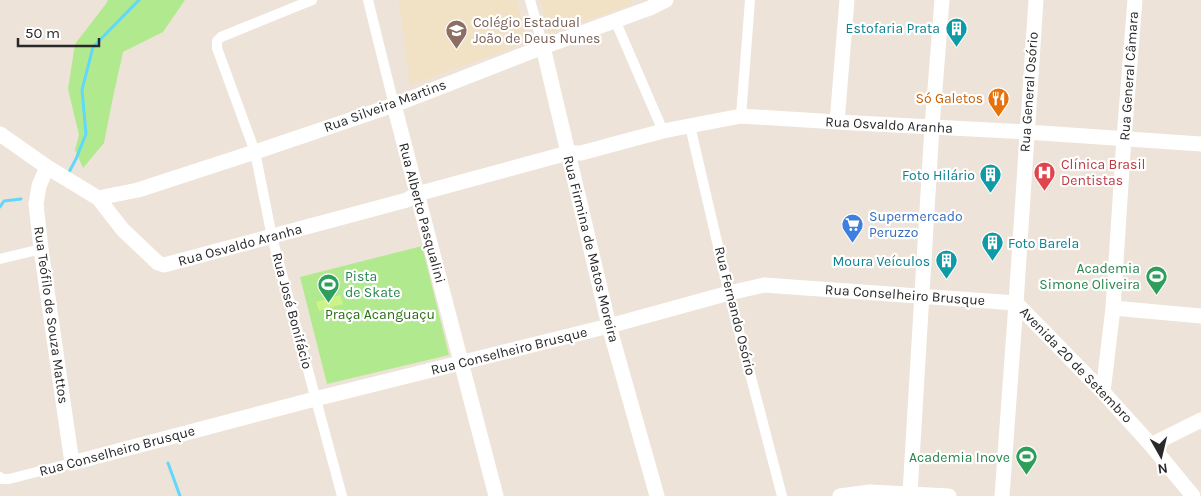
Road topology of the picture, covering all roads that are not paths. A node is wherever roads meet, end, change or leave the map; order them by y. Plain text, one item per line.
1 (312, 0) edge
2 (368, 0) edge
3 (530, 0) edge
4 (666, 0) edge
5 (750, 0) edge
6 (846, 0) edge
7 (942, 0) edge
8 (1036, 0) edge
9 (1135, 0) edge
10 (615, 20) junction
11 (543, 47) junction
12 (394, 105) junction
13 (741, 116) junction
14 (837, 122) junction
15 (690, 126) junction
16 (932, 127) junction
17 (663, 131) junction
18 (1027, 132) junction
19 (0, 134) edge
20 (1124, 138) junction
21 (1201, 144) edge
22 (255, 152) junction
23 (573, 155) junction
24 (47, 167) junction
25 (98, 198) junction
26 (415, 199) junction
27 (272, 237) junction
28 (40, 250) junction
29 (0, 258) edge
30 (729, 293) junction
31 (922, 296) junction
32 (1016, 303) junction
33 (1113, 308) junction
34 (1201, 316) edge
35 (609, 326) junction
36 (461, 364) junction
37 (1103, 392) junction
38 (316, 399) junction
39 (1201, 420) edge
40 (1151, 445) junction
41 (72, 463) junction
42 (5, 478) edge
43 (910, 495) edge
44 (342, 496) edge
45 (496, 496) edge
46 (658, 496) edge
47 (782, 496) edge
48 (840, 496) edge
49 (949, 496) edge
50 (1002, 496) edge
51 (1193, 496) edge

1 - 22 street, Rua José Bonifácio
2 - 12 street
3 - 11 street, Rua Firmina de Matos Moreira
4 - 10 street, Rua Silveira Martins
5 - 13 street
6 - 14 street
7 - 16 street
8 - 18 street, Rua General Osório
9 - 20 street, Rua General Câmara
10 - 11 street, Rua Silveira Martins
10 - 17 street
11 - 12 street, Rua Silveira Martins
11 - 23 street, Rua Firmina de Matos Moreira
12 - 22 street, Rua Silveira Martins
12 - 26 street, Rua Alberto Pasqualini
13 - 14 street, Rua Osvaldo Aranha
13 - 15 street, Rua Osvaldo Aranha
14 - 16 street, Rua Osvaldo Aranha
15 - 17 street, Rua Osvaldo Aranha
15 - 30 street, Rua Fernando Osório
16 - 18 street, Rua Osvaldo Aranha
16 - 31 street
17 - 23 street, Rua Osvaldo Aranha
18 - 20 street, Rua Osvaldo Aranha
18 - 32 street, Rua General Osório
19 - 24 street
20 - 21 street, Rua Osvaldo Aranha
20 - 33 street, Rua General Câmara
22 - 25 street, Rua Silveira Martins
22 - 27 street, Rua José Bonifácio
23 - 26 street, Rua Osvaldo Aranha
23 - 35 street, Rua Firmina de Matos Moreira
24 - 25 street
24 - 28 street, Rua Teófilo de Souza Mattos
25 - 27 street, Rua Osvaldo Aranha
26 - 27 street, Rua Osvaldo Aranha
26 - 36 street, Rua Alberto Pasqualini
27 - 38 street, Rua José Bonifácio
28 - 29 street
28 - 41 street, Rua Teófilo de Souza Mattos
30 - 31 street, Rua Conselheiro Brusque
30 - 35 street, Rua Conselheiro Brusque
30 - 47 street, Rua Fernando Osório
31 - 32 street, Rua Conselheiro Brusque
31 - 43 street
32 - 37 street, Avenida 20 de Setembro
32 - 50 street, Rua General Osório
33 - 34 street
33 - 37 street, Rua General Câmara
35 - 36 street, Rua Conselheiro Brusque
35 - 46 street, Rua Firmina de Matos Moreira
36 - 38 street, Rua Conselheiro Brusque
36 - 45 street, Rua Alberto Pasqualini
37 - 40 street, Avenida 20 de Setembro
38 - 41 street, Rua Conselheiro Brusque
38 - 44 street, Rua José Bonifácio
39 - 40 street
40 - 51 street, Avenida 20 de Setembro
41 - 42 street, Rua Conselheiro Brusque
43 - 48 street
43 - 49 street

